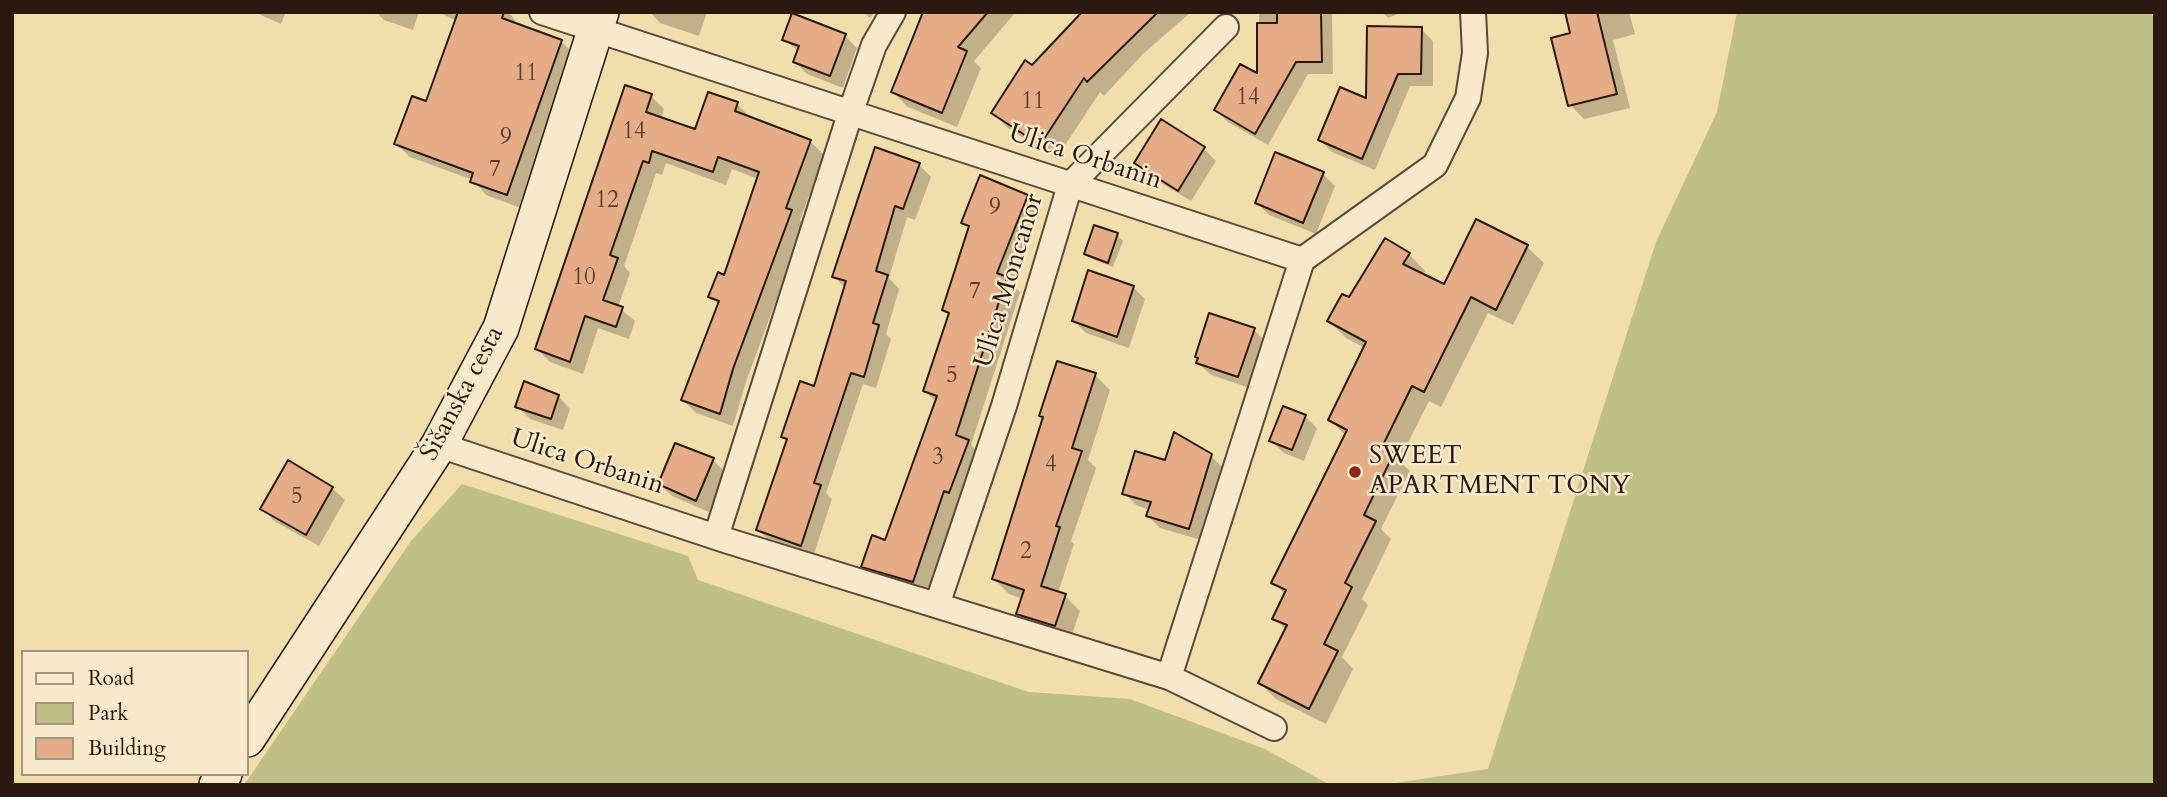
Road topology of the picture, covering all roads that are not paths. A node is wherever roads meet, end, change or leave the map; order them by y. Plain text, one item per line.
1 (542, 12) edge
2 (893, 12) edge
3 (1473, 12) edge
4 (598, 22) edge
5 (1226, 27) dead end
6 (850, 114) junction
7 (1070, 185) junction
8 (1302, 260) junction
9 (439, 445) junction
10 (716, 537) junction
11 (937, 606) junction
12 (1169, 677) junction
13 (1274, 728) dead end
14 (248, 737) edge

1 - 4 street, Ulica Orbanin
2 - 6 street
3 - 8 street
4 - 6 street, Ulica Orbanin
4 - 9 main road, Šišanska cesta
5 - 7 street, Ulica Moncanor
6 - 7 street, Ulica Orbanin
6 - 10 street
7 - 8 street, Ulica Orbanin
7 - 11 street, Ulica Moncanor
8 - 12 street
9 - 10 street, Ulica Orbanin
9 - 14 main road, Šišanska cesta
10 - 11 street, Ulica Orbanin
11 - 12 street, Ulica Orbanin
12 - 13 street, Ulica Orbanin

